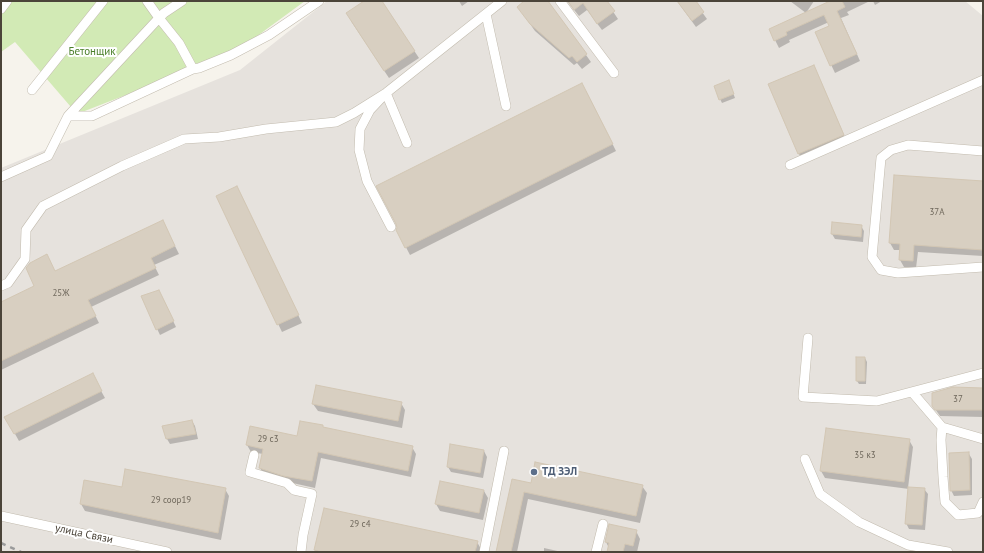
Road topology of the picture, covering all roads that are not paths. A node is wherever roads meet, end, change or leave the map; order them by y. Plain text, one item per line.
1 (7, 1) edge
2 (103, 1) edge
3 (147, 1) edge
4 (182, 1) edge
5 (319, 1) edge
6 (502, 1) edge
7 (560, 1) edge
8 (1, 9) edge
9 (486, 14) junction
10 (160, 18) junction
11 (193, 69) junction
12 (614, 73) dead end
13 (983, 80) edge
14 (32, 90) dead end
15 (386, 93) junction
16 (506, 106) dead end
17 (68, 116) junction
18 (407, 143) dead end
19 (983, 151) edge
20 (790, 165) dead end
21 (1, 177) edge
22 (391, 227) dead end
23 (983, 267) edge
24 (1, 286) edge
25 (808, 338) dead end
26 (983, 373) edge
27 (912, 392) junction
28 (942, 427) junction
29 (983, 439) edge
30 (504, 451) dead end
31 (254, 455) dead end
32 (805, 460) dead end
33 (983, 502) edge
34 (1, 516) edge
35 (603, 524) dead end
36 (167, 552) edge
37 (301, 552) edge
38 (484, 552) edge
39 (596, 552) edge
40 (948, 552) edge

1 - 8 street
2 - 14 street
3 - 10 street
4 - 10 street
5 - 11 street
6 - 9 street
7 - 12 street
9 - 15 street
9 - 16 street
10 - 11 street
10 - 17 street
11 - 17 street
13 - 20 street
15 - 18 street
15 - 22 street
15 - 24 street
17 - 21 street
19 - 23 street
25 - 27 street
26 - 27 street
27 - 28 street
28 - 29 street
28 - 33 street
30 - 38 street
31 - 37 street
32 - 40 street
34 - 36 street, улица Связи
35 - 39 street

